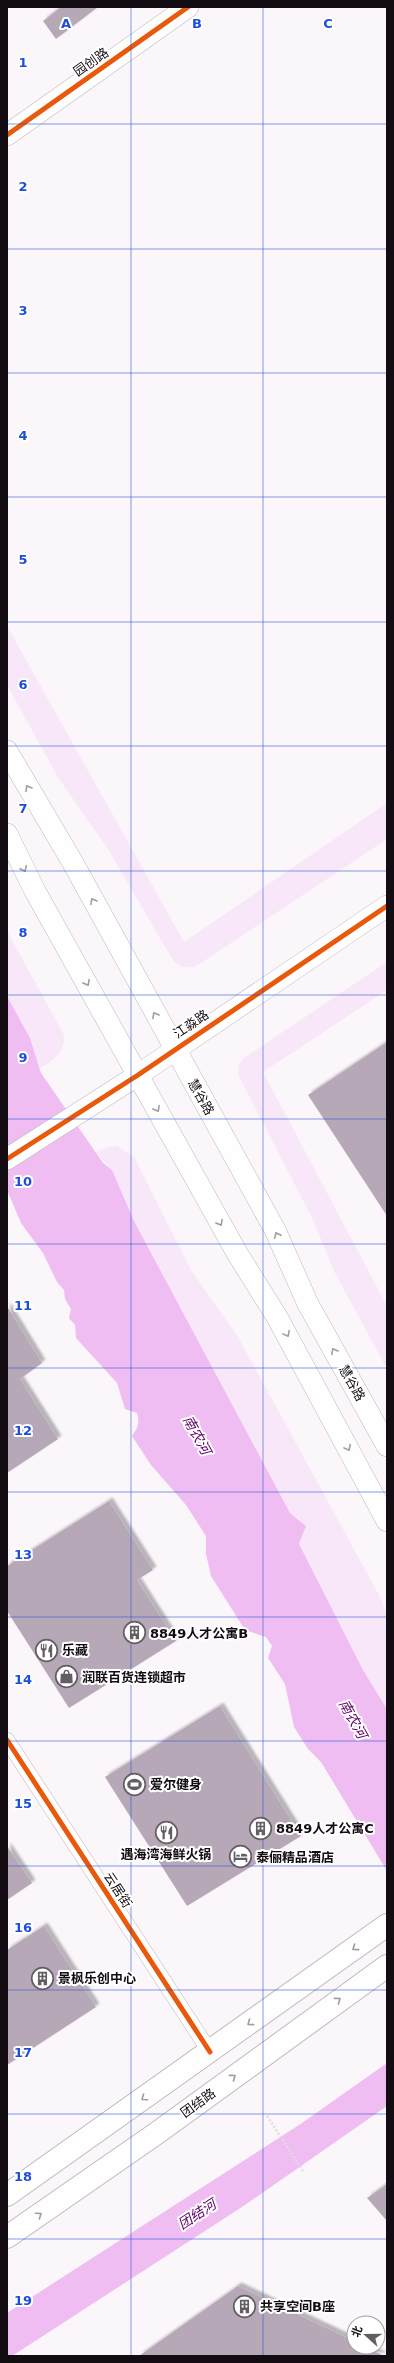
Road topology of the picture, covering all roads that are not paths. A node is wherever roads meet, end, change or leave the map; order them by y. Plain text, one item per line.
1 (188, 7) edge
2 (7, 135) edge
3 (7, 751) edge
4 (7, 834) edge
5 (387, 906) edge
6 (174, 1049) junction
7 (138, 1075) junction
8 (7, 1159) edge
9 (387, 1446) edge
10 (387, 1521) edge
11 (7, 1740) edge
12 (387, 1925) edge
13 (387, 1966) edge
14 (210, 2052) junction
15 (7, 2195) edge
16 (7, 2237) edge

1 - 2 main road, 园创路
6 -> 3 main road, 慧谷路
4 -> 7 main road
5 - 6 main road, 江淼路
6 - 7 main road, 江淼路
9 -> 6 main road, 慧谷路
7 - 8 main road, 江淼路
7 -> 10 main road
11 - 14 street, 云居街
12 -> 14 main road
16 -> 13 main road, 团结路
14 -> 15 main road

